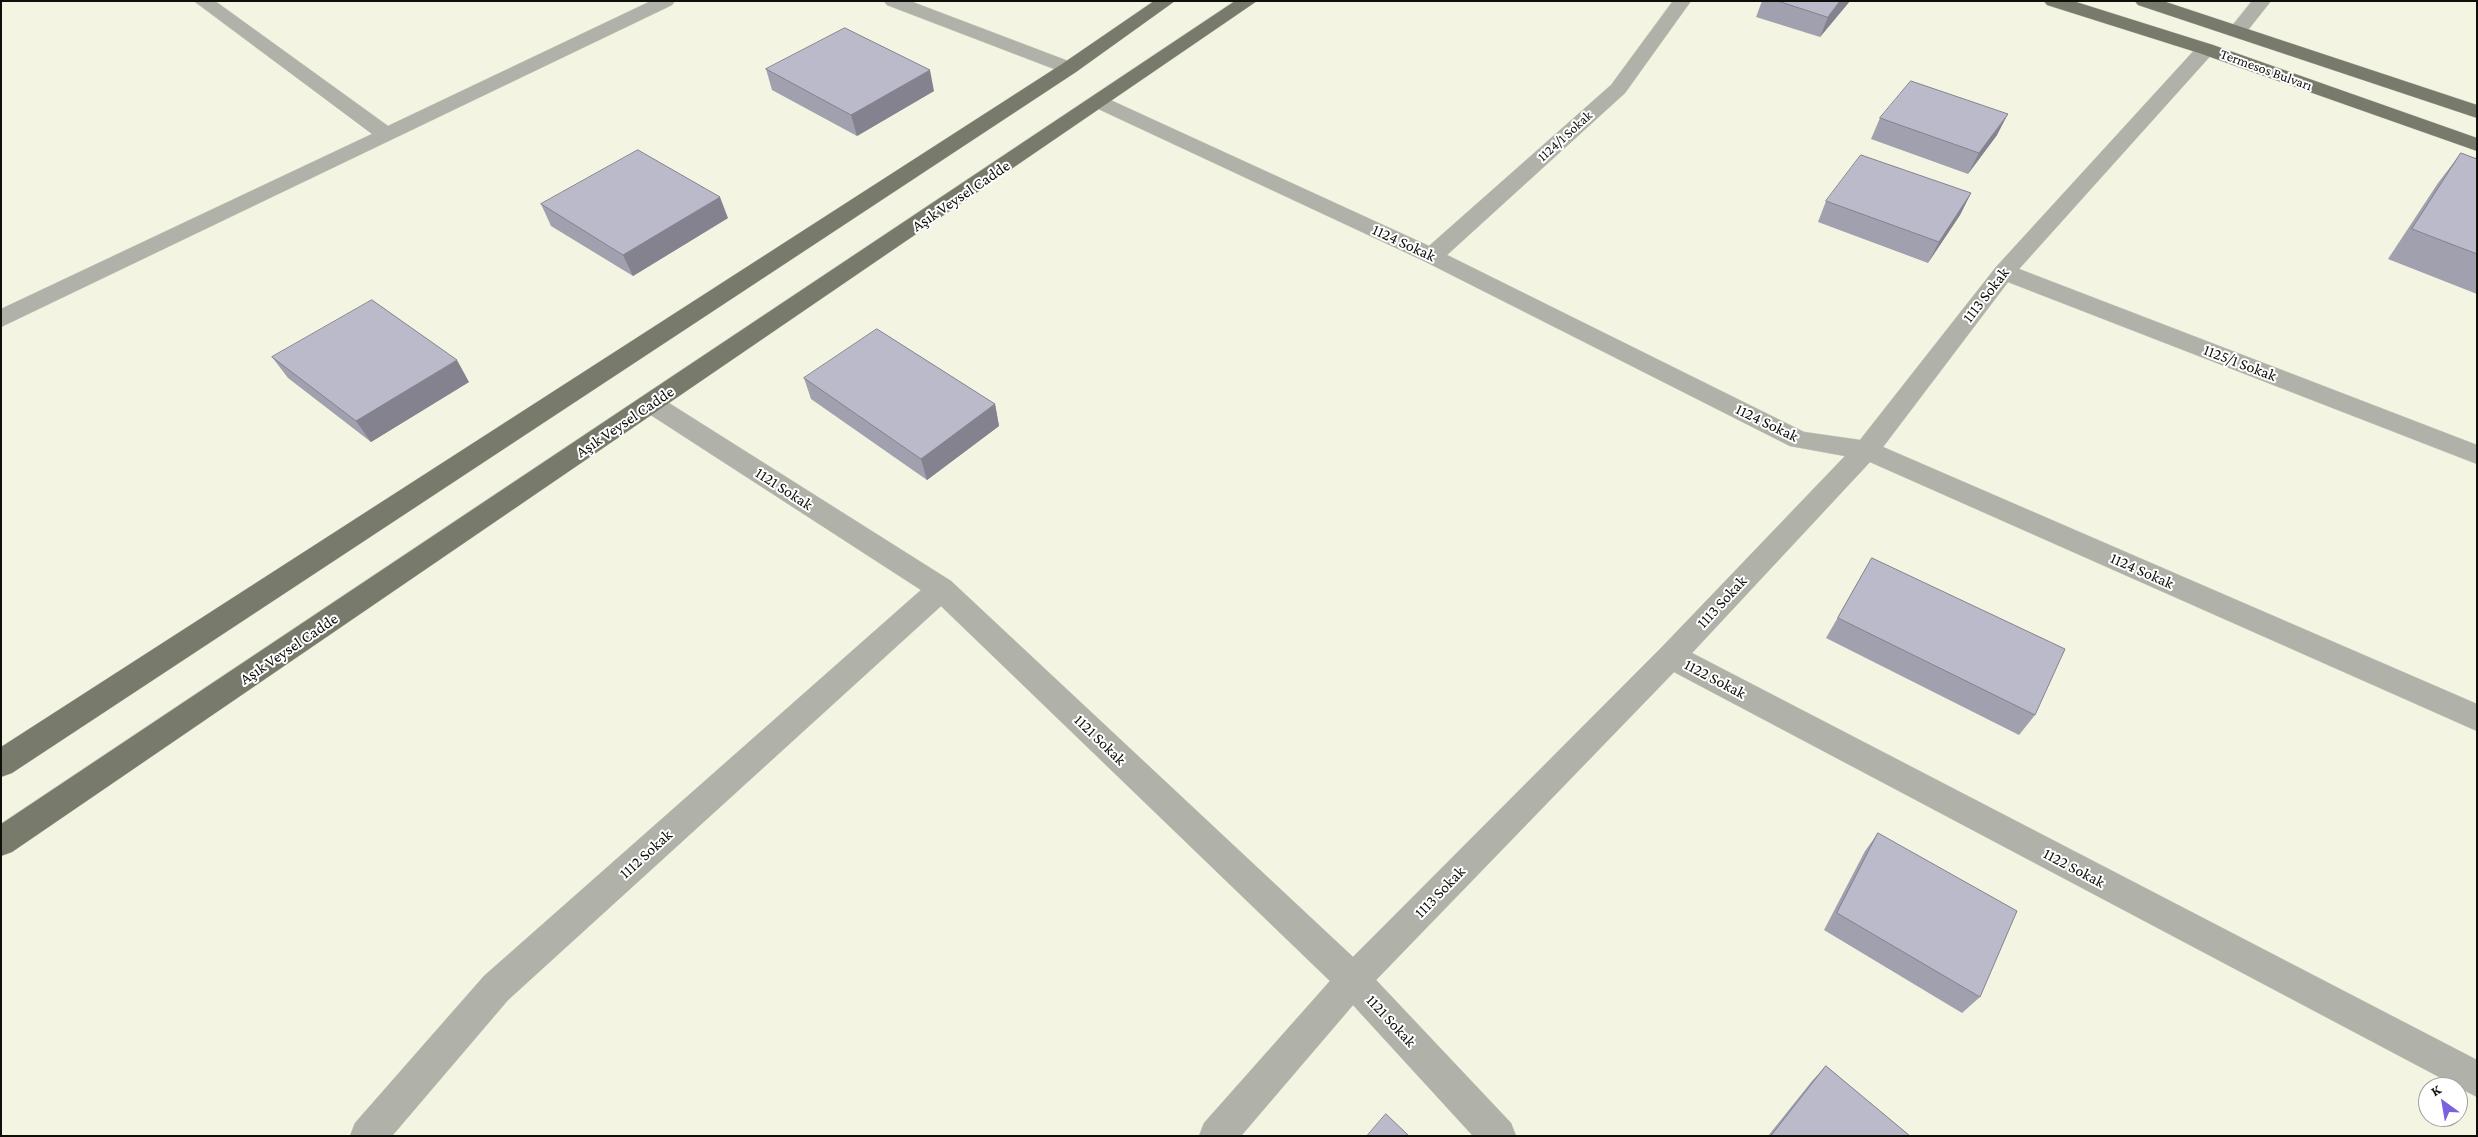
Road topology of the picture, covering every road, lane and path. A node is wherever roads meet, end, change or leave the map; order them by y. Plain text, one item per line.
1 (203, 1) edge
2 (666, 1) edge
3 (893, 1) edge
4 (1166, 1) edge
5 (1248, 1) edge
6 (1682, 1) edge
7 (2053, 1) edge
8 (2144, 1) edge
9 (2262, 1) edge
10 (2238, 31) junction
11 (2206, 49) junction
12 (1069, 68) junction
13 (1100, 102) junction
14 (2477, 112) edge
15 (387, 135) junction
16 (2477, 145) edge
17 (1432, 256) junction
18 (2004, 272) junction
19 (1, 319) edge
20 (652, 404) junction
21 (1866, 450) junction
22 (2477, 455) edge
23 (941, 589) junction
24 (1671, 656) junction
25 (2477, 718) edge
26 (1, 764) edge
27 (1, 842) edge
28 (1353, 980) junction
29 (2477, 1079) edge
30 (368, 1136) edge
31 (1217, 1136) edge
32 (1498, 1136) edge

1 - 15 street
2 - 15 street
3 - 12 street
4 - 12 main road
5 - 13 main road, Aşık Veysel Cadde
6 - 17 street, 1124/1 Sokak
7 - 11 main road, Termesos Bulvarı
8 - 10 main road, Termesos Bulvarı
9 - 10 street
10 - 14 main road, Termesos Bulvarı
11 - 16 main road, Termesos Bulvarı
11 - 18 street, 1113 Sokak
12 - 26 main road
13 - 17 street, 1124 Sokak
13 - 20 main road, Aşık Veysel Cadde
15 - 19 street
17 - 21 street, 1124 Sokak
18 - 21 street, 1113 Sokak
18 - 22 street, 1125/1 Sokak
20 - 23 street, 1121 Sokak
20 - 27 main road, Aşık Veysel Cadde
21 - 24 street, 1113 Sokak
21 - 25 street, 1124 Sokak
23 - 28 street, 1121 Sokak
23 - 30 street, 1112 Sokak
24 - 28 street, 1113 Sokak
24 - 29 street, 1122 Sokak
28 - 31 street, 1113 Sokak
28 - 32 street, 1121 Sokak

